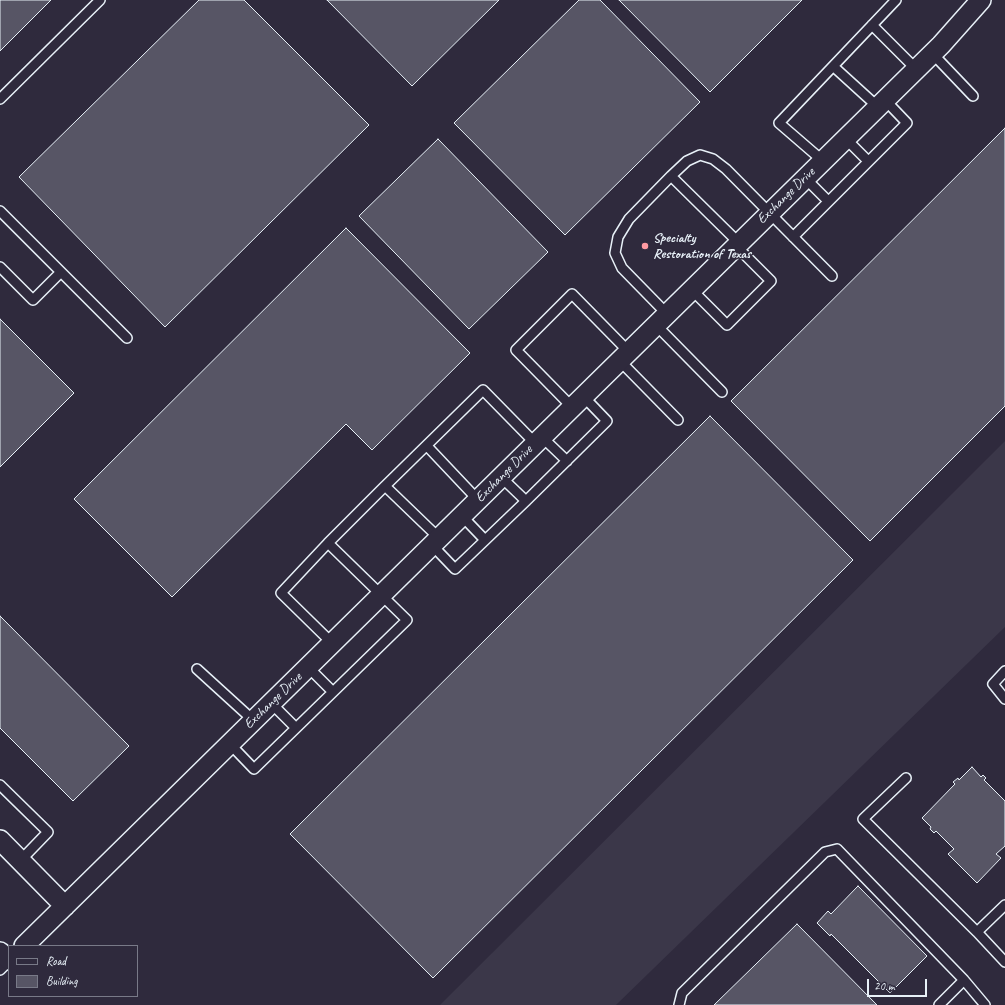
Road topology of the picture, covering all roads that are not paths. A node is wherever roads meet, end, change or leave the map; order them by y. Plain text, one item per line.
1 (100, 0) edge
2 (896, 0) edge
3 (981, 0) edge
4 (872, 25) junction
5 (932, 53) junction
6 (834, 67) junction
7 (916, 69) junction
8 (973, 96) dead end
9 (0, 99) edge
10 (881, 103) junction
11 (845, 138) junction
12 (822, 161) junction
13 (868, 161) junction
14 (671, 176) junction
15 (806, 178) junction
16 (828, 201) junction
17 (0, 211) edge
18 (770, 213) junction
19 (793, 236) junction
20 (737, 244) junction
21 (0, 267) edge
22 (61, 272) junction
23 (832, 276) dead end
24 (692, 290) junction
25 (662, 319) junction
26 (127, 338) dead end
27 (624, 356) junction
28 (722, 392) dead end
29 (577, 402) junction
30 (678, 420) dead end
31 (539, 440) junction
32 (427, 446) junction
33 (567, 461) junction
34 (501, 477) junction
35 (385, 486) junction
36 (478, 500) junction
37 (526, 502) junction
38 (462, 516) junction
39 (485, 540) junction
40 (436, 541) junction
41 (328, 543) junction
42 (381, 595) junction
43 (332, 643) junction
44 (308, 667) junction
45 (197, 669) dead end
46 (1005, 671) edge
47 (333, 692) junction
48 (1005, 699) edge
49 (272, 703) junction
50 (253, 720) junction
51 (296, 728) junction
52 (230, 744) junction
53 (906, 778) dead end
54 (0, 785) edge
55 (0, 840) edge
56 (20, 861) junction
57 (1005, 905) edge
58 (65, 906) junction
59 (977, 932) junction
60 (25, 945) edge
61 (0, 952) edge
62 (8, 960) edge
63 (8, 962) edge
64 (1005, 962) edge
65 (0, 970) edge
66 (964, 980) junction
67 (679, 1005) edge
68 (939, 1005) edge
69 (985, 1005) edge

1 - 9 lane
2 - 4 lane
3 - 5 street, Exchange Drive
4 - 6 lane
4 - 7 lane
5 - 7 street, Exchange Drive
5 - 8 lane
6 - 10 lane
6 - 12 lane
7 - 10 street, Exchange Drive
10 - 11 street, Exchange Drive
10 - 13 lane
11 - 12 street, Exchange Drive
11 - 13 lane
12 - 15 street, Exchange Drive
13 - 16 lane
14 - 18 lane
14 - 20 lane
14 - 25 lane
15 - 16 lane
15 - 18 street, Exchange Drive
16 - 19 lane
17 - 22 lane
18 - 19 lane
18 - 20 street, Exchange Drive
19 - 23 lane
20 - 24 street, Exchange Drive
20 - 24 lane
21 - 22 lane
22 - 26 lane
24 - 25 street, Exchange Drive
25 - 27 street, Exchange Drive
25 - 28 lane
27 - 29 street, Exchange Drive
27 - 29 lane
27 - 30 lane
29 - 31 street, Exchange Drive
29 - 33 lane
31 - 32 lane
31 - 33 lane
31 - 34 street, Exchange Drive
32 - 35 lane
32 - 36 lane
33 - 37 lane
34 - 36 street, Exchange Drive
34 - 37 lane
35 - 40 lane
35 - 41 lane
36 - 38 street, Exchange Drive
37 - 39 lane
38 - 39 lane
38 - 40 street, Exchange Drive
39 - 40 lane
40 - 42 street, Exchange Drive
41 - 42 lane
41 - 43 lane
42 - 43 street, Exchange Drive
42 - 47 lane
43 - 44 street, Exchange Drive
44 - 47 lane
44 - 49 street, Exchange Drive
45 - 50 lane
46 - 48 lane
47 - 51 lane
49 - 50 street, Exchange Drive
49 - 51 lane
50 - 52 street, Exchange Drive
51 - 52 lane
52 - 58 street, Exchange Drive
53 - 59 lane
54 - 56 lane
55 - 56 street
56 - 58 street
57 - 59 lane
58 - 60 street, Exchange Drive
59 - 64 lane
61 - 62 street
63 - 65 lane
66 - 67 lane
66 - 68 lane
66 - 69 lane

